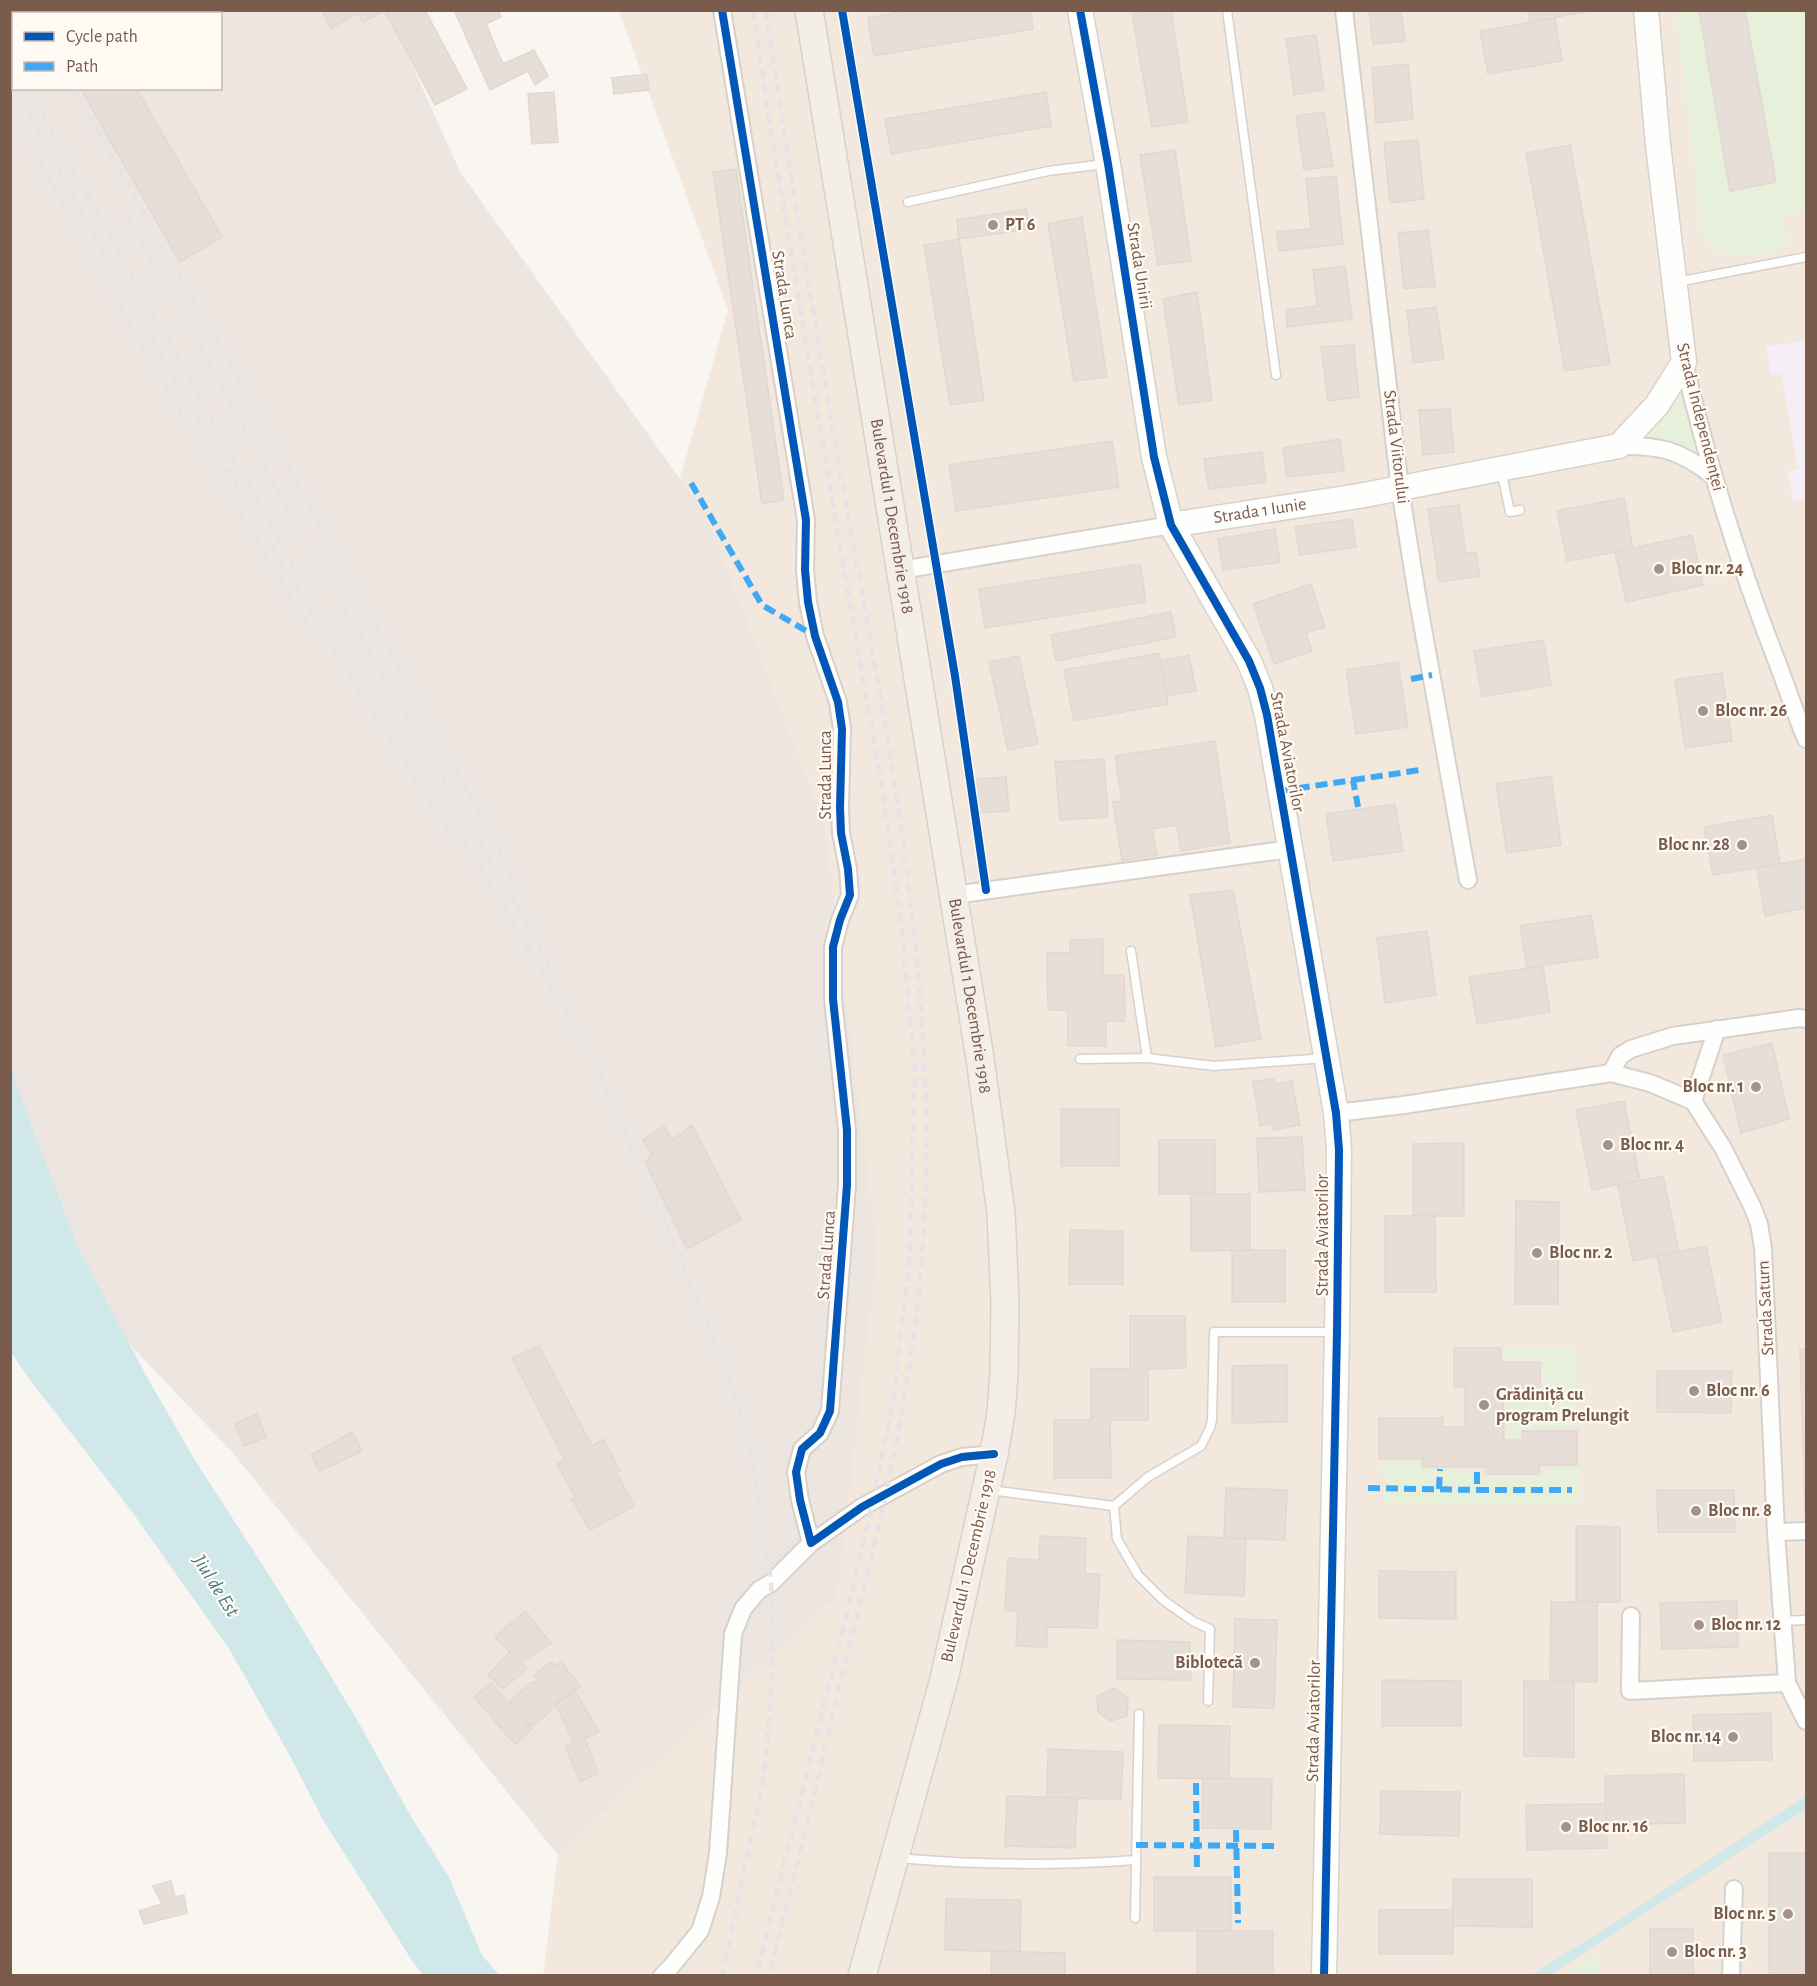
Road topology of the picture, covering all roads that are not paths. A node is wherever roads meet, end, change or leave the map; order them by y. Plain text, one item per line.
1 (722, 10) edge
2 (809, 10) edge
3 (1080, 10) edge
4 (1227, 10) edge
5 (1344, 10) edge
6 (1646, 10) edge
7 (1108, 164) junction
8 (909, 202) dead end
9 (1806, 257) edge
10 (1674, 283) junction
11 (1684, 362) junction
12 (1276, 375) dead end
13 (1619, 446) junction
14 (1501, 469) junction
15 (1712, 474) junction
16 (1400, 489) junction
17 (1520, 510) dead end
18 (1171, 525) junction
19 (901, 570) junction
20 (1806, 739) edge
21 (1290, 849) junction
22 (1468, 880) dead end
23 (954, 895) junction
24 (1131, 951) dead end
25 (1806, 1019) edge
26 (1717, 1029) junction
27 (1147, 1058) junction
28 (1327, 1058) junction
29 (1080, 1059) dead end
30 (1611, 1073) junction
31 (1694, 1101) junction
32 (1336, 1113) junction
33 (1337, 1332) junction
34 (994, 1454) junction
35 (986, 1490) junction
36 (1114, 1506) junction
37 (1806, 1531) edge
38 (1776, 1532) junction
39 (811, 1543) junction
40 (1631, 1616) dead end
41 (1806, 1620) edge
42 (1781, 1621) junction
43 (1787, 1683) junction
44 (1208, 1701) dead end
45 (1139, 1714) dead end
46 (1806, 1721) edge
47 (894, 1857) junction
48 (1136, 1860) junction
49 (1734, 1889) dead end
50 (1135, 1918) dead end
51 (662, 1976) edge
52 (862, 1976) edge
53 (1324, 1976) edge
54 (1731, 1976) edge

1 - 39 street, Strada Lunca
2 - 19 main road, Bulevardul 1 Decembrie 1918
3 - 7 street, Strada Unirii
4 - 12 lane
5 - 16 street, Strada Viitorului
6 - 10 street, Strada Independenței
7 - 8 lane
7 - 18 street, Strada Unirii
9 - 10 lane
10 - 11 street, Strada Independenței
11 - 13 street
11 - 15 street, Strada Independenței
13 - 14 street, Strada 1 Iunie
13 - 15 street, Strada 1 Iunie
14 - 16 street, Strada 1 Iunie
14 - 17 lane
15 - 20 street, Strada Independenței
16 - 18 street, Strada 1 Iunie
16 - 22 street, Strada Viitorului
18 - 19 street, Strada 1 Iunie
18 - 21 street, Strada Aviatorilor
19 - 23 main road, Bulevardul 1 Decembrie 1918
21 - 23 street
21 - 28 street, Strada Aviatorilor
23 - 34 main road, Bulevardul 1 Decembrie 1918
24 - 27 lane
25 - 26 street
26 - 30 street
26 - 31 street
27 - 28 lane
27 - 29 lane
28 - 32 street, Strada Aviatorilor
30 - 31 street
30 - 32 street
31 - 38 street, Strada Saturn
32 - 33 street, Strada Aviatorilor
33 - 36 lane
33 - 53 street, Strada Aviatorilor
34 - 35 main road, Bulevardul 1 Decembrie 1918
34 - 39 street
35 - 36 lane
35 - 47 main road, Bulevardul 1 Decembrie 1918
36 - 44 lane
37 - 38 street
38 - 42 street, Strada Saturn
39 - 51 street
40 - 43 street
41 - 42 lane
42 - 43 street, Strada Saturn
43 - 46 street, Strada Saturn
45 - 48 lane
47 - 48 lane
47 - 52 main road, Bulevardul 1 Decembrie 1918
48 - 50 lane
49 - 54 street

